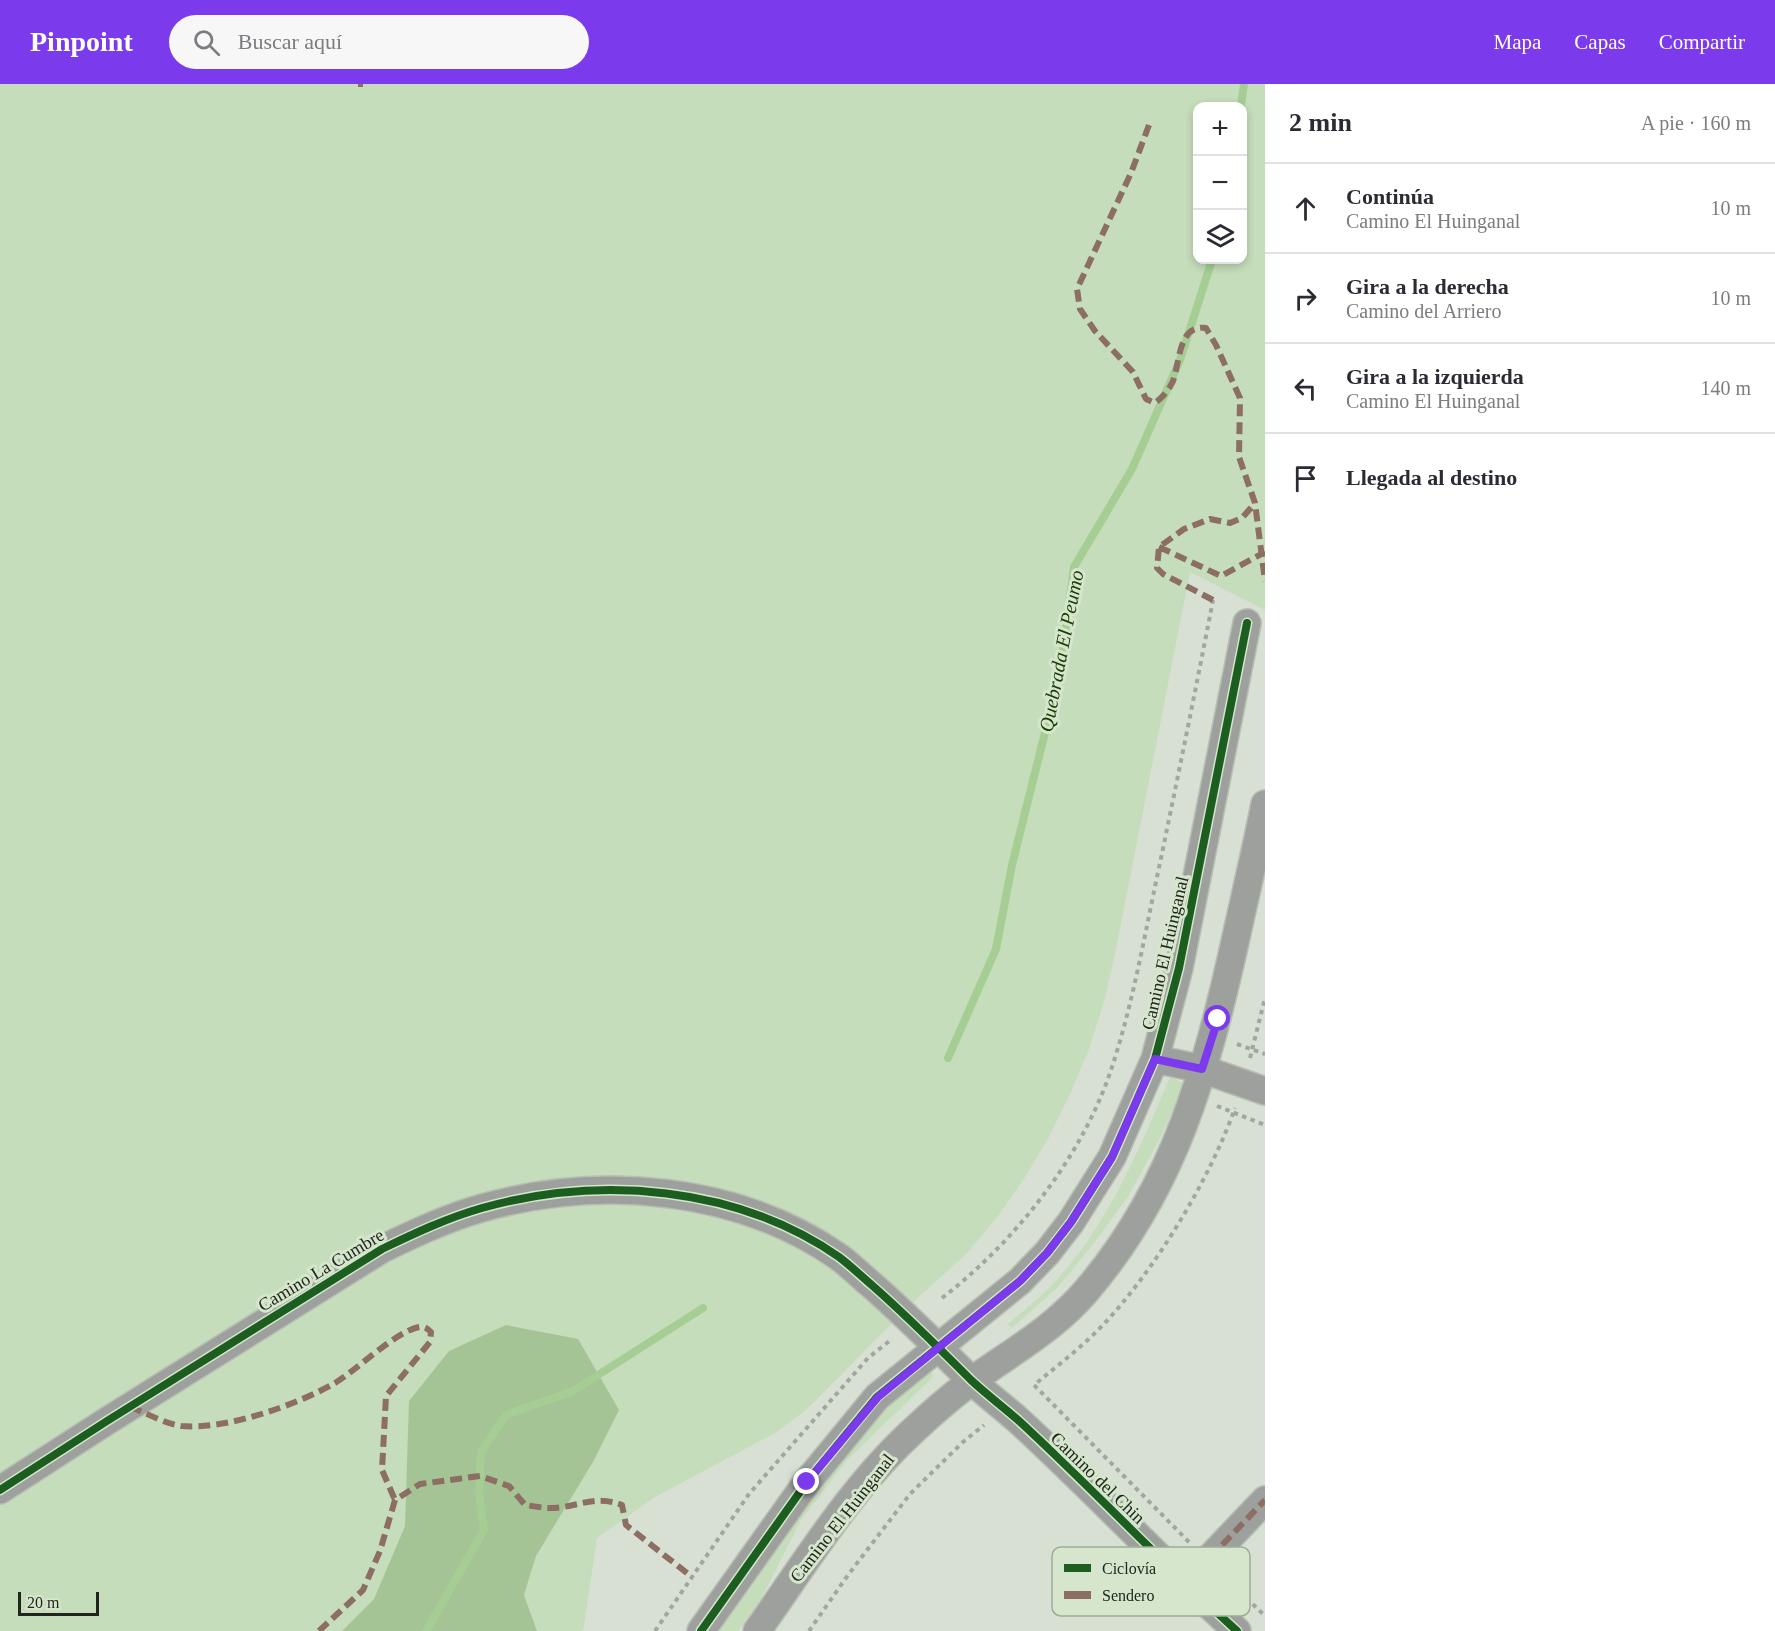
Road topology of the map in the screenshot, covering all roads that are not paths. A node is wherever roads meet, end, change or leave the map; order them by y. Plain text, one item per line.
1 (1247, 623) dead end
2 (1265, 804) edge
3 (1155, 1059) junction
4 (1202, 1069) junction
5 (1265, 1091) edge
6 (939, 1346) junction
7 (972, 1381) junction
8 (0, 1490) edge
9 (1265, 1500) edge
10 (1147, 1547) edge
11 (1220, 1547) edge
12 (1220, 1616) edge
13 (701, 1631) edge
14 (757, 1631) edge
15 (1237, 1631) edge

1 - 3 street, Camino El Huinganal
2 - 4 street, Camino El Huinganal
3 - 4 street
3 - 6 street, Camino El Huinganal
4 - 5 street
4 - 7 street, Camino El Huinganal
6 - 7 street, Camino del Chin
6 - 8 street, Camino La Cumbre
6 - 13 street, Camino El Huinganal
7 - 10 street, Camino del Chin
7 - 14 street, Camino El Huinganal
9 - 11 street
12 - 15 street, Camino del Chin

